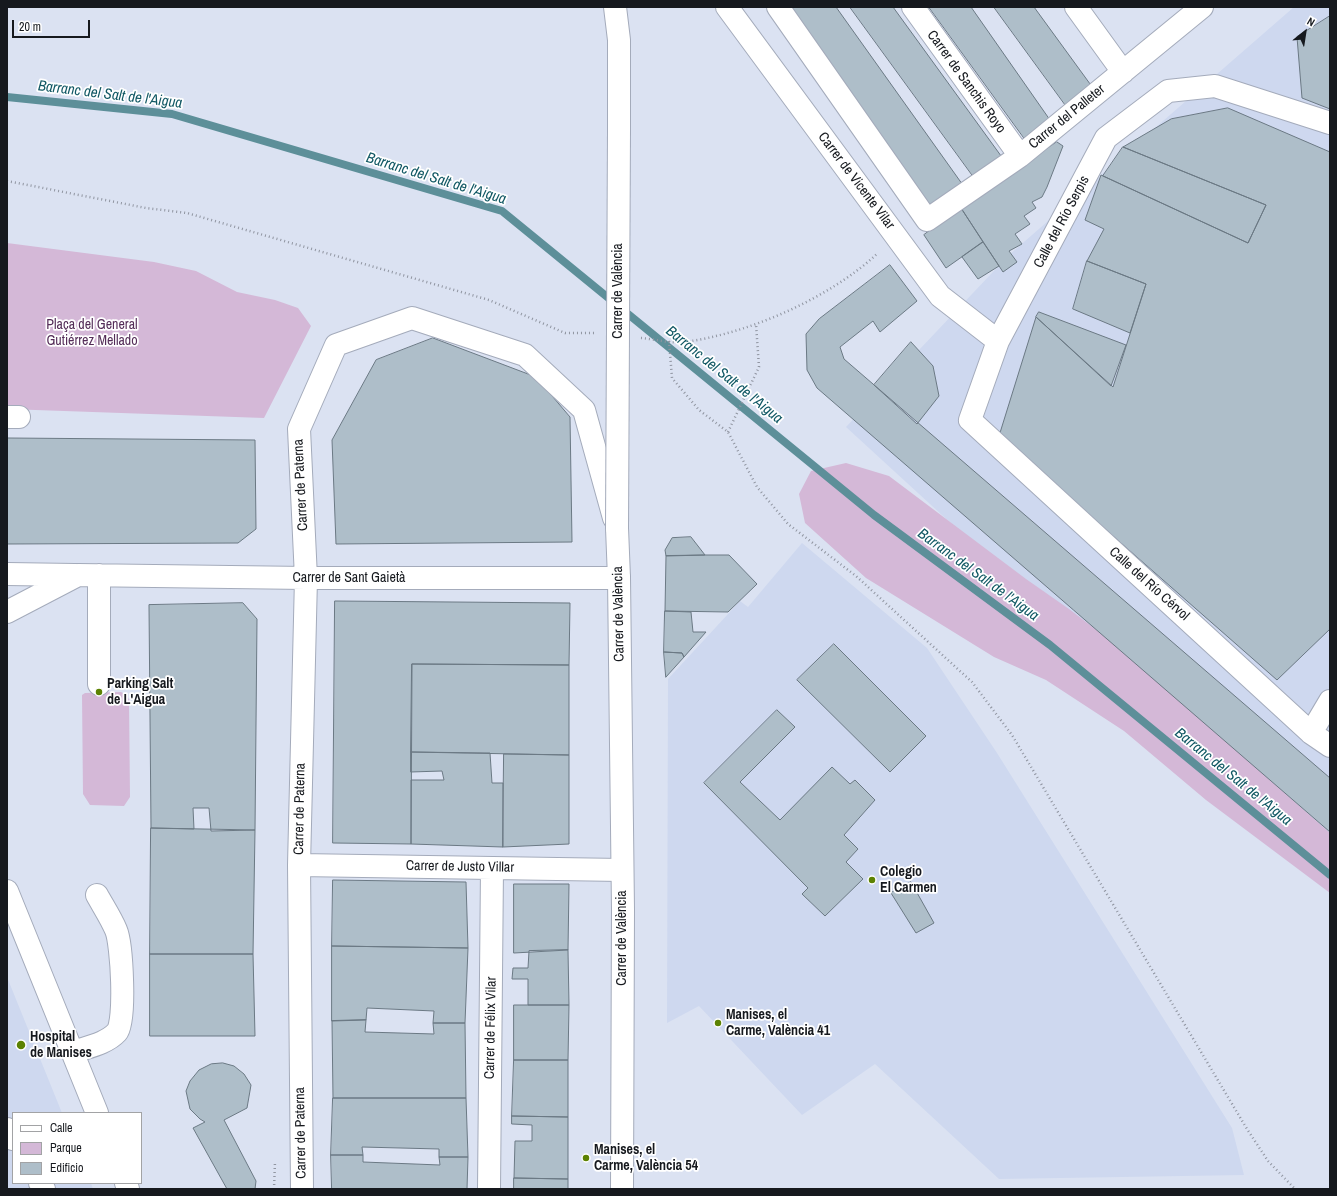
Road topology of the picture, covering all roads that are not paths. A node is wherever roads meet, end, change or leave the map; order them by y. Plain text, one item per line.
1 (615, 7) edge
2 (625, 7) edge
3 (727, 7) edge
4 (778, 7) edge
5 (913, 7) edge
6 (1076, 7) edge
7 (1202, 7) edge
8 (619, 40) junction
9 (1123, 72) junction
10 (1330, 123) edge
11 (1020, 156) junction
12 (998, 341) junction
13 (970, 420) joint
14 (617, 528) junction
15 (7, 574) edge
16 (88, 575) junction
17 (306, 578) junction
18 (620, 578) junction
19 (7, 612) edge
20 (99, 684) dead end
21 (1330, 701) edge
22 (1311, 733) junction
23 (1330, 746) edge
24 (299, 865) junction
25 (492, 868) junction
26 (622, 870) junction
27 (7, 891) edge
28 (97, 895) dead end
29 (73, 1052) junction
30 (97, 1112) edge
31 (302, 1189) edge
32 (489, 1189) edge
33 (622, 1189) edge

1 - 8 street, Carrer de València
2 - 8 street, Carrer de València
3 - 12 street, Carrer de Vicente Vilar
4 - 11 street, Carrer del Palleter
5 - 11 street, Carrer de Sanchis Royo
6 - 9 street
7 - 9 street, Carrer del Palleter
8 - 14 street, Carrer de València, bridge
9 - 11 street, Carrer del Palleter
10 - 12 street, Calle del Río Serpis
12 - 13 street, Calle del Río Serpis
13 - 22 street, Calle del Río Cérvol
14 - 17 street, Carrer de Paterna
14 - 18 street, Carrer de València
15 - 16 street, Carrer de Sant Gaietà
16 - 17 street, Carrer de Sant Gaietà
16 - 19 street, Carrer de Sant Gaietà
16 - 20 street
17 - 18 street, Carrer de Sant Gaietà
17 - 24 street, Carrer de Paterna
18 - 26 street, Carrer de València
21 - 22 street
22 - 23 street, Calle del Río Cérvol
24 - 25 street, Carrer de Justo Villar
24 - 31 street, Carrer de Paterna
25 - 26 street, Carrer de Justo Villar
25 - 32 street, Carrer de Félix Vilar
26 - 33 street, Carrer de València
27 - 29 street
28 - 29 street
29 - 30 street

